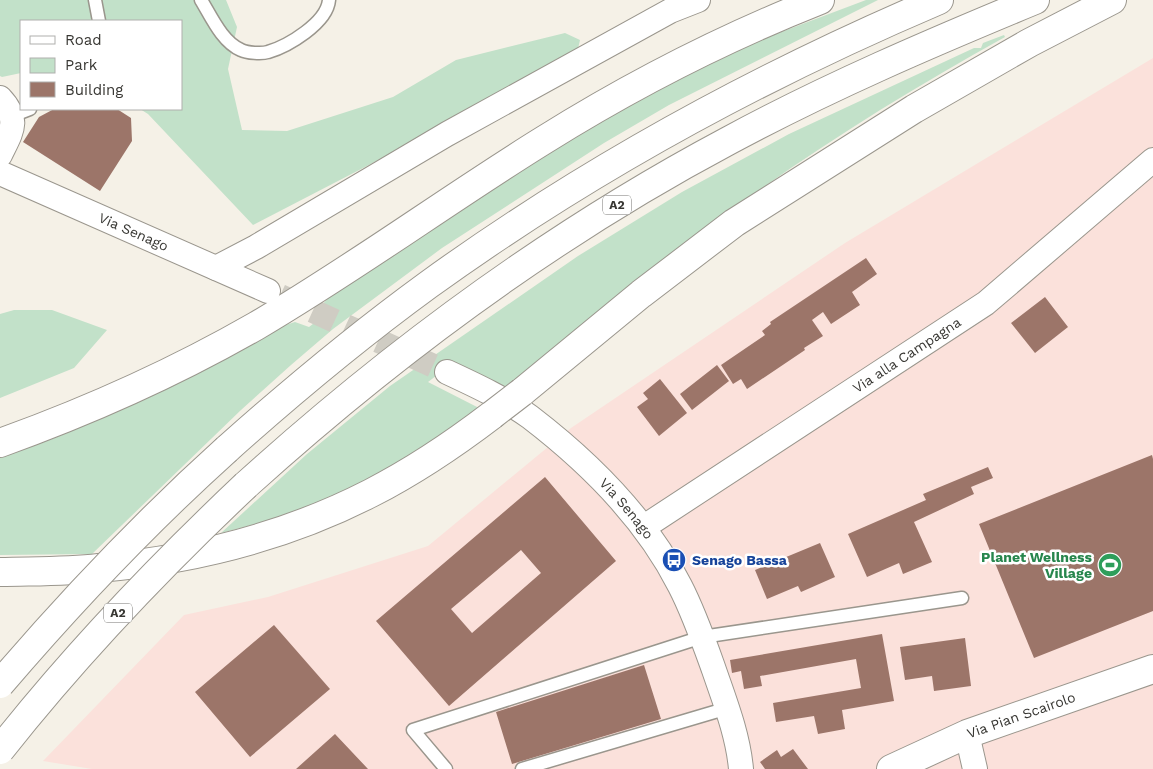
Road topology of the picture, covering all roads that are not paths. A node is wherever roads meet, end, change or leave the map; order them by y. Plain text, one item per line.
1 (95, 0) edge
2 (201, 0) edge
3 (330, 0) edge
4 (698, 0) edge
5 (820, 0) edge
6 (939, 0) edge
7 (1035, 0) edge
8 (1112, 0) edge
9 (99, 20) edge
10 (14, 108) edge
11 (0, 155) edge
12 (1153, 160) edge
13 (0, 173) edge
14 (216, 268) junction
15 (268, 291) tunnel mouth
16 (447, 372) tunnel mouth
17 (108, 402) junction
18 (0, 429) edge
19 (0, 444) edge
20 (644, 528) junction
21 (0, 572) edge
22 (962, 598) dead end
23 (702, 637) junction
24 (1153, 668) edge
25 (0, 684) edge
26 (728, 708) junction
27 (968, 734) junction
28 (0, 750) edge
29 (446, 769) edge
30 (522, 769) edge
31 (741, 769) edge
32 (891, 769) edge
33 (975, 769) edge

1 - 9 lane
2 - 3 lane
4 - 14 street
5 - 17 main road
6 - 25 main road, bridge
7 - 28 main road, A2, bridge
8 - 21 main road, bridge
10 - 11 street
12 - 20 street, Via alla Campagna
13 - 14 street, Via Senago
14 - 15 street, Via Senago
16 - 20 street, Via Senago
17 - 18 main road
17 - 19 main road
20 - 23 street, Via Senago
22 - 23 lane
23 - 26 street, Via Senago
23 - 29 lane
24 - 27 main road, Via Pian Scairolo
26 - 30 lane
26 - 31 street, Via Senago
27 - 32 main road, Via Pian Scairolo
27 - 33 street

